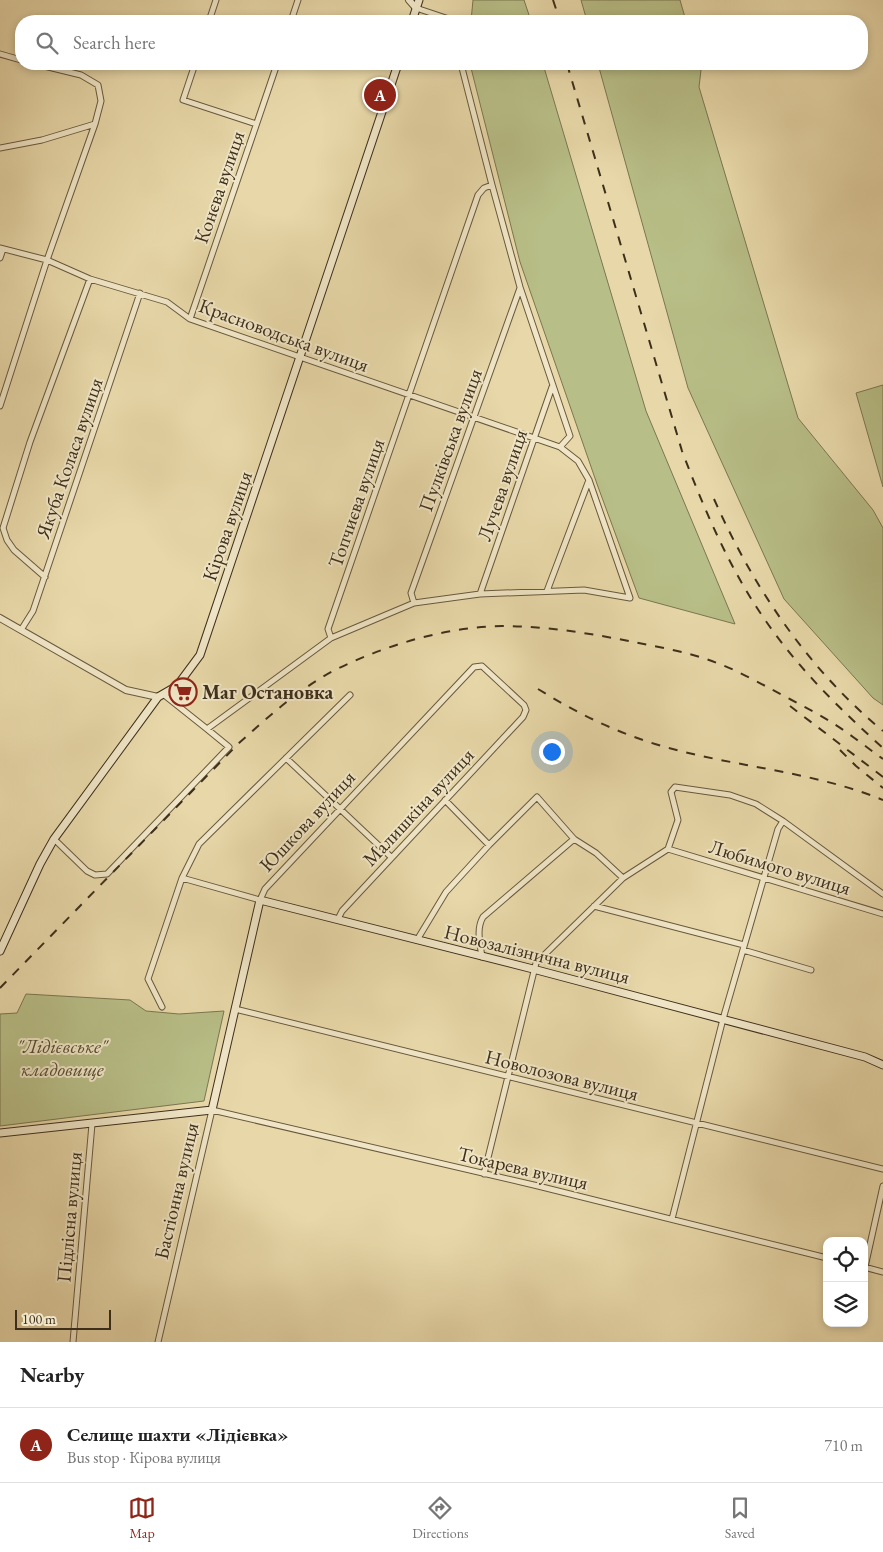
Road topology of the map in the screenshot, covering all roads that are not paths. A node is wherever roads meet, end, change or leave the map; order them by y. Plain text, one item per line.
1 (216, 0) edge
2 (298, 0) edge
3 (409, 0) edge
4 (419, 0) edge
5 (416, 8) junction
6 (211, 15) edge
7 (293, 15) edge
8 (414, 15) edge
9 (437, 15) edge
10 (0, 54) edge
11 (15, 58) edge
12 (58, 70) edge
13 (193, 70) edge
14 (275, 70) edge
15 (396, 70) edge
16 (462, 70) edge
17 (95, 124) junction
18 (256, 124) junction
19 (0, 148) edge
20 (492, 185) junction
21 (2, 249) edge
22 (0, 258) edge
23 (47, 260) junction
24 (90, 278) junction
25 (520, 287) junction
26 (140, 293) junction
27 (190, 319) junction
28 (301, 358) junction
29 (552, 386) junction
30 (409, 395) junction
31 (0, 406) edge
32 (474, 417) junction
33 (534, 438) junction
34 (560, 447) junction
35 (588, 480) junction
36 (45, 577) junction
37 (547, 591) junction
38 (480, 594) junction
39 (414, 603) junction
40 (0, 618) edge
41 (21, 630) junction
42 (331, 638) junction
43 (350, 695) dead end
44 (161, 696) junction
45 (523, 717) joint
46 (207, 729) junction
47 (286, 758) junction
48 (445, 800) junction
49 (341, 809) junction
50 (783, 821) junction
51 (54, 839) junction
52 (574, 839) junction
53 (489, 845) junction
54 (668, 849) junction
55 (391, 857) junction
56 (182, 878) junction
57 (623, 878) junction
58 (763, 878) junction
59 (883, 894) edge
60 (260, 900) junction
61 (594, 906) junction
62 (883, 914) edge
63 (338, 920) junction
64 (417, 940) junction
65 (743, 948) junction
66 (0, 951) edge
67 (482, 957) junction
68 (533, 969) junction
69 (811, 970) dead end
70 (162, 1007) dead end
71 (235, 1009) junction
72 (723, 1019) junction
73 (883, 1065) edge
74 (507, 1076) junction
75 (212, 1110) junction
76 (696, 1123) junction
77 (92, 1124) junction
78 (0, 1133) edge
79 (883, 1169) edge
80 (484, 1174) junction
81 (883, 1186) edge
82 (882, 1199) edge
83 (672, 1219) junction
84 (868, 1255) edge
85 (823, 1257) edge
86 (868, 1268) edge
87 (883, 1272) edge
88 (73, 1342) edge
89 (158, 1342) edge

1 - 6 street
2 - 7 street
3 - 5 street
4 - 5 main road
5 - 8 main road
5 - 9 street
10 - 11 street
12 - 17 street
13 - 18 street
14 - 18 street, Конєва вулиця
15 - 28 main road, Кірова вулиця
16 - 20 street
17 - 19 street
17 - 23 street
18 - 27 street, Конєва вулиця
20 - 25 street
20 - 30 street, Топчиєва вулиця
21 - 22 street
21 - 23 street, Красноводська вулиця
23 - 24 street, Красноводська вулиця
23 - 31 street
24 - 26 street, Красноводська вулиця
24 - 36 street
25 - 29 street
25 - 32 street, Пулківська вулиця
26 - 27 street, Красноводська вулиця
26 - 36 street, Якуба Коласа вулиця
27 - 28 street, Красноводська вулиця
28 - 30 street, Красноводська вулиця
28 - 44 main road, Кірова вулиця
29 - 33 street, Лучева вулиця
29 - 34 street
30 - 32 street, Красноводська вулиця
30 - 42 street, Топчиєва вулиця
32 - 33 street, Красноводська вулиця
32 - 39 street, Пулківська вулиця
33 - 34 street, Красноводська вулиця
33 - 38 street, Лучева вулиця
34 - 35 street
35 - 37 street
35 - 37 street
36 - 41 street, Якуба Коласа вулиця
37 - 38 street
38 - 39 street
39 - 42 street
40 - 41 street
41 - 44 street
42 - 46 street
43 - 47 street
44 - 46 street
44 - 51 main road, Кірова вулиця
45 - 48 street, Малишкіна вулиця
45 - 49 street, Юшкова вулиця
46 - 51 street
47 - 49 street
47 - 56 street
48 - 53 street
48 - 55 street, Малишкіна вулиця
49 - 55 street
49 - 60 street, Юшкова вулиця
50 - 54 street
50 - 58 street
50 - 59 street
51 - 66 main road, Кірова вулиця
52 - 53 street
52 - 57 street
52 - 67 street
53 - 64 street
54 - 57 street
54 - 58 street, Любимого вулиця
55 - 63 street, Малишкіна вулиця
56 - 60 street, Новозалізнична вулиця
56 - 70 street
57 - 61 street
58 - 62 street, Любимого вулиця
58 - 65 street
60 - 63 main road, Новозалізнична вулиця
60 - 71 main road, Юшкова вулиця
61 - 65 street
61 - 68 street
63 - 64 main road, Новозалізнична вулиця
64 - 67 main road, Новозалізнична вулиця
65 - 69 street
65 - 72 street
67 - 68 main road, Новозалізнична вулиця
68 - 72 main road, Новозалізнична вулиця
68 - 74 street
71 - 74 street, Новолозова вулиця
71 - 75 main road, Юшкова вулиця
72 - 73 main road, Новозалізнична вулиця
72 - 76 street
74 - 76 street, Новолозова вулиця
74 - 80 street
75 - 77 main road, Бастіонна вулиця
75 - 80 street, Токарева вулиця
75 - 89 street, Бастіонна вулиця
76 - 79 street, Новолозова вулиця
76 - 83 street
77 - 78 main road, Бастіонна вулиця
77 - 88 street, Підлісна вулиця
80 - 83 street, Токарева вулиця
81 - 82 street
82 - 84 street
83 - 85 street, Токарева вулиця
86 - 87 street

